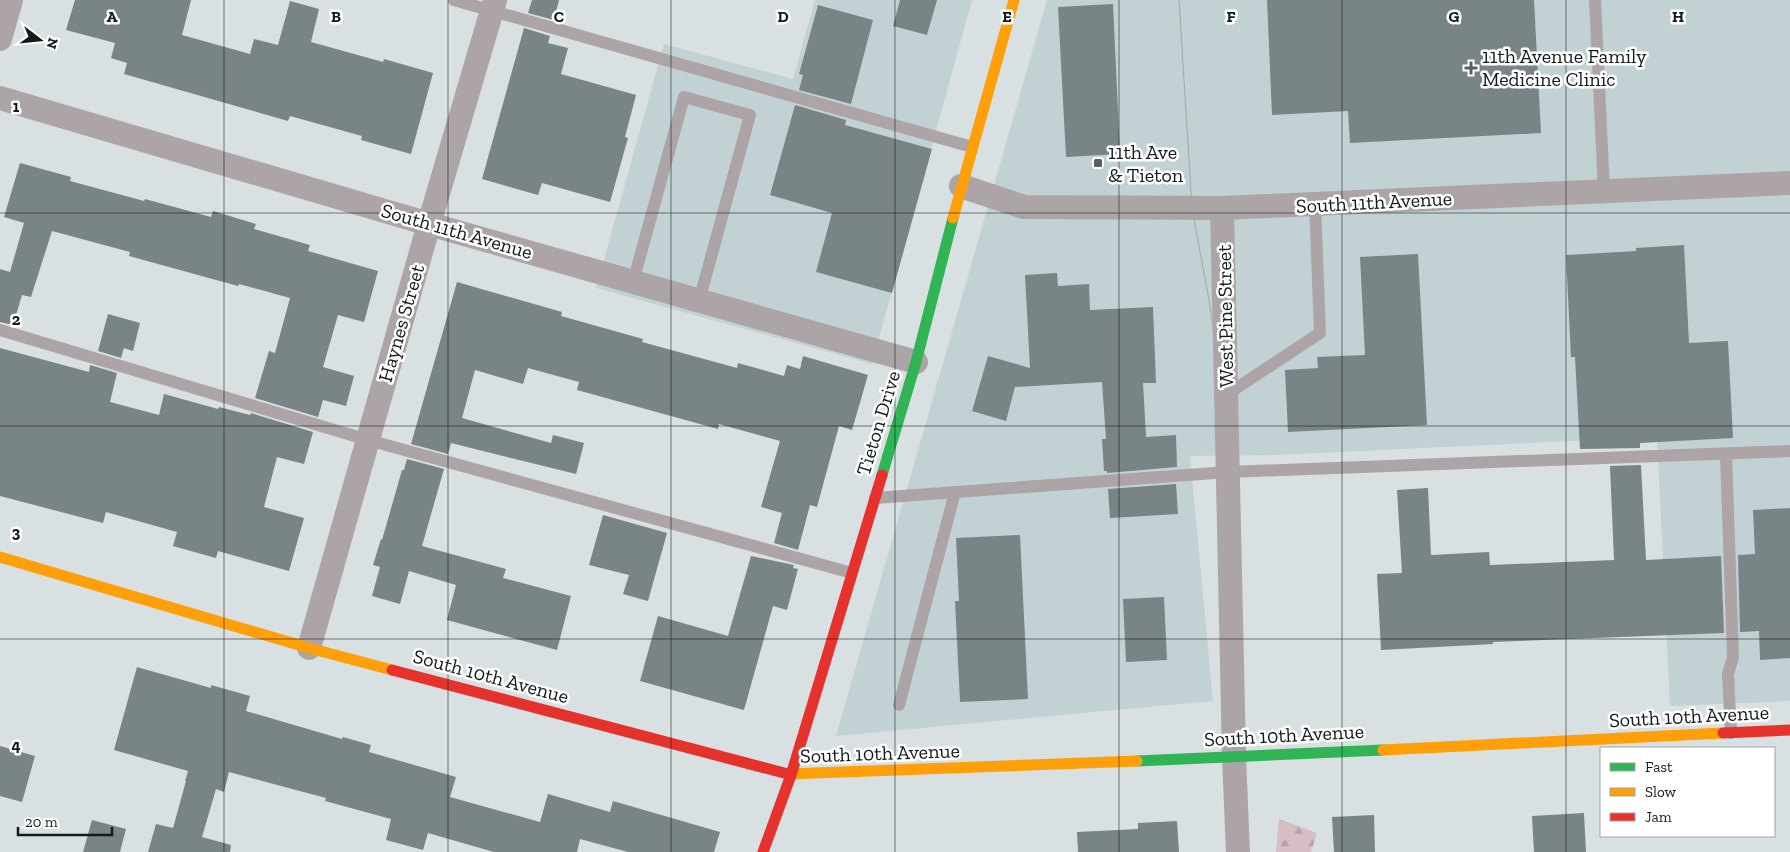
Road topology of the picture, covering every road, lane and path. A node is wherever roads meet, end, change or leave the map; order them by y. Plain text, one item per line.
1 (11, 0) edge
2 (454, 0) edge
3 (1014, 0) edge
4 (1595, 0) edge
5 (494, 5) edge
6 (0, 39) edge
7 (0, 98) edge
8 (972, 147) junction
9 (1790, 183) edge
10 (961, 186) junction
11 (1604, 191) junction
12 (1315, 204) junction
13 (1222, 208) junction
14 (429, 224) junction
15 (633, 282) junction
16 (699, 301) junction
17 (0, 330) edge
18 (916, 362) junction
19 (1226, 394) junction
20 (368, 440) junction
21 (1790, 451) edge
22 (1726, 454) junction
23 (1228, 472) junction
24 (956, 492) junction
25 (875, 498) junction
26 (0, 557) edge
27 (852, 573) junction
28 (309, 648) junction
29 (899, 705) dead end
30 (1790, 730) edge
31 (1731, 733) junction
32 (1234, 757) junction
33 (791, 775) junction
34 (763, 852) edge
35 (1238, 852) edge

1 - 6 street
2 - 5 lane
3 - 8 street, Tieton Drive
4 - 11 lane
5 - 8 lane
5 - 14 street, Haynes Street
7 - 14 street, South 11th Avenue
8 - 10 street, Tieton Drive
9 - 11 street, South 11th Avenue
10 - 13 street, South 11th Avenue
10 - 18 street, Tieton Drive
11 - 12 street, South 11th Avenue
12 - 13 street, South 11th Avenue
12 - 19 lane
13 - 19 street, West Pine Street
14 - 15 street, South 11th Avenue
14 - 20 street, Haynes Street
15 - 16 street, South 11th Avenue
15 - 16 lane
16 - 18 street, South 11th Avenue
17 - 20 lane
18 - 25 street, Tieton Drive
19 - 23 street, West Pine Street
20 - 27 lane
20 - 28 street, Haynes Street
21 - 22 lane
22 - 23 lane
22 - 31 lane
23 - 24 lane
23 - 32 street, West Pine Street
24 - 25 lane
24 - 29 lane
25 - 27 street, Tieton Drive
26 - 28 street, South 10th Avenue
27 - 33 street, Tieton Drive
28 - 33 street, South 10th Avenue
30 - 31 street, South 10th Avenue
31 - 32 street, South 10th Avenue
32 - 33 street, South 10th Avenue
32 - 35 street, West Pine Street
33 - 34 street, Tieton Drive

